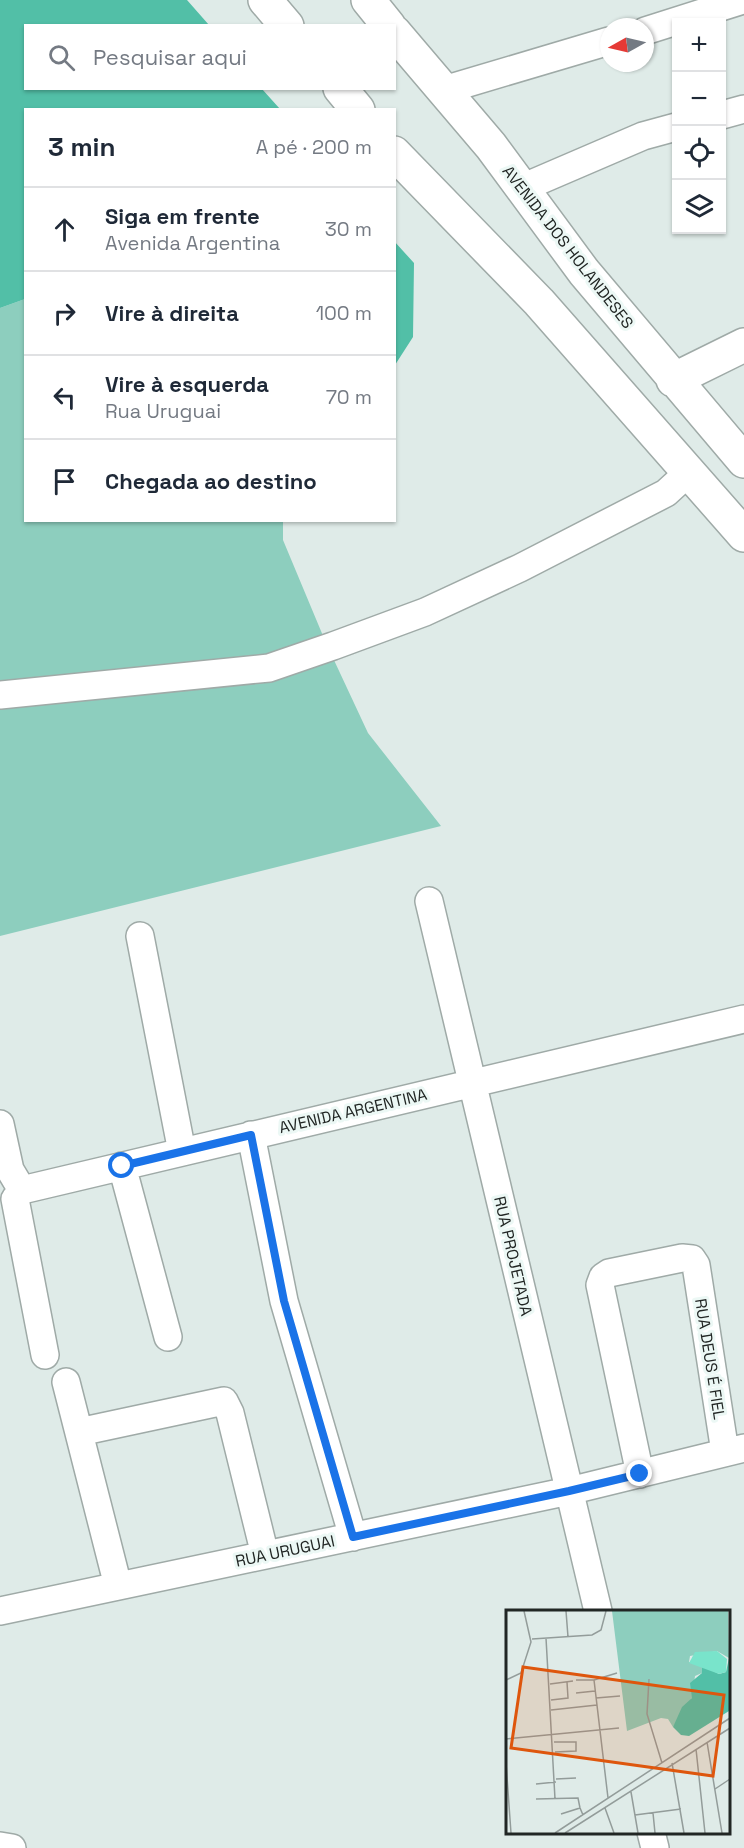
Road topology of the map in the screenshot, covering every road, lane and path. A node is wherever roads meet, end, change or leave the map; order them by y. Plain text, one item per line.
1 (265, 0) edge
2 (368, 0) edge
3 (743, 0) edge
4 (285, 24) edge
5 (387, 24) edge
6 (654, 28) edge
7 (396, 34) edge
8 (600, 44) edge
9 (342, 90) edge
10 (444, 90) junction
11 (356, 108) edge
12 (744, 110) edge
13 (726, 115) edge
14 (672, 128) edge
15 (396, 155) edge
16 (522, 188) junction
17 (744, 345) edge
18 (673, 380) junction
19 (744, 461) edge
20 (689, 472) junction
21 (744, 535) edge
22 (0, 695) edge
23 (429, 901) dead end
24 (140, 936) dead end
25 (744, 1019) edge
26 (471, 1083) junction
27 (0, 1124) edge
28 (251, 1135) junction
29 (182, 1152) junction
30 (122, 1166) junction
31 (22, 1190) junction
32 (168, 1337) dead end
33 (45, 1355) dead end
34 (66, 1382) dead end
35 (79, 1432) junction
36 (735, 1450) edge
37 (640, 1474) junction
38 (569, 1491) junction
39 (353, 1537) junction
40 (265, 1555) junction
41 (118, 1586) junction
42 (598, 1610) edge
43 (0, 1611) edge
44 (651, 1833) edge
45 (0, 1846) edge
46 (12, 1848) edge
47 (655, 1848) edge

1 - 4 main road
2 - 5 main road
3 - 6 street
7 - 10 main road, AVENIDA DOS HOLANDESES
8 - 10 street
9 - 11 main road
10 - 16 main road, AVENIDA DOS HOLANDESES
12 - 13 street
14 - 16 street
15 - 20 main road
16 - 18 main road, AVENIDA DOS HOLANDESES
17 - 18 main road
18 - 19 main road, AVENIDA DOS HOLANDESES
20 - 21 main road
20 - 22 street
23 - 26 street, RUA PROJETADA
24 - 29 street
25 - 26 street, AVENIDA ARGENTINA
26 - 28 street, AVENIDA ARGENTINA
26 - 38 street, RUA PROJETADA
27 - 31 street
28 - 29 street, AVENIDA ARGENTINA
28 - 39 street
29 - 30 street, AVENIDA ARGENTINA
30 - 31 street, AVENIDA ARGENTINA
30 - 32 street
31 - 33 street
34 - 35 street
35 - 40 street
35 - 41 street
36 - 37 street, RUA URUGUAI
36 - 37 street, RUA DEUS É FIEL
37 - 38 street, RUA URUGUAI
38 - 39 street, RUA URUGUAI
38 - 42 street, RUA PROJETADA
39 - 40 street, RUA URUGUAI
40 - 41 street, RUA URUGUAI
41 - 43 street, RUA URUGUAI
44 - 47 street
45 - 46 street

